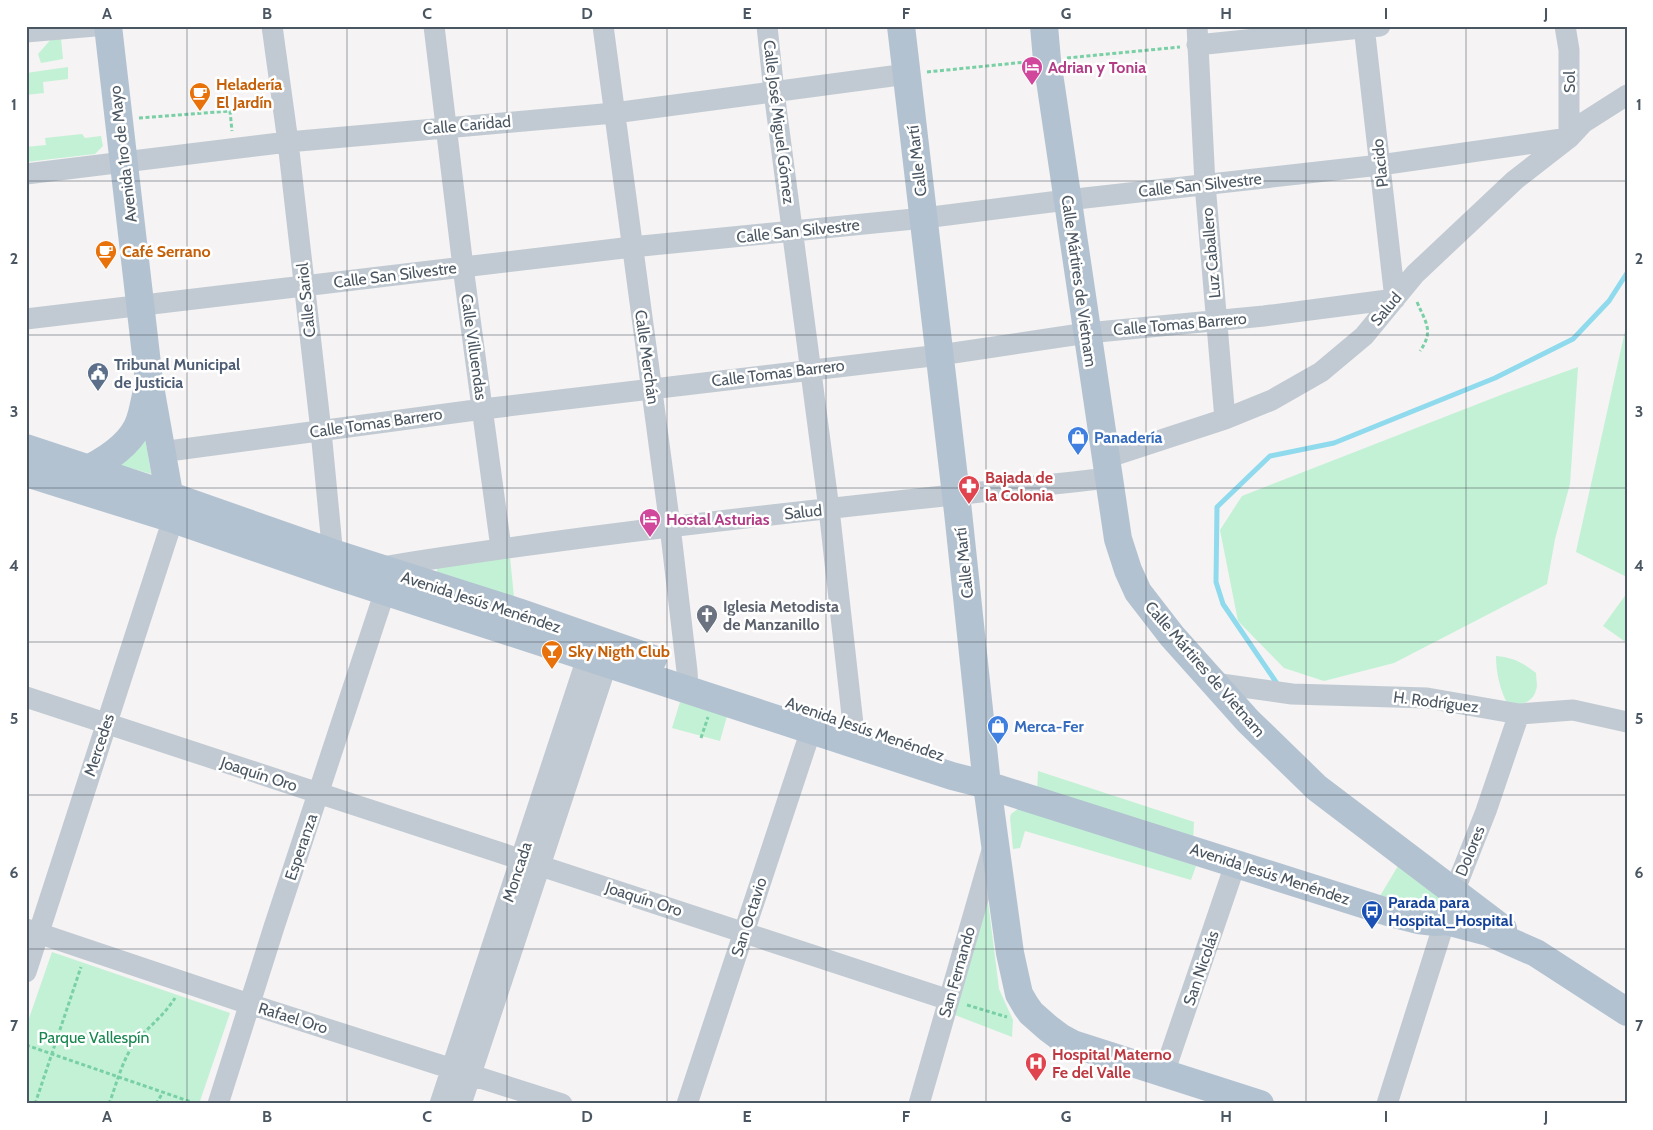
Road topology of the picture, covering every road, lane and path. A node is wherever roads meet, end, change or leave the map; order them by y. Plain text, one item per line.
1 (95, 26) edge
2 (108, 26) edge
3 (272, 26) edge
4 (434, 26) edge
5 (602, 26) edge
6 (767, 26) edge
7 (901, 26) edge
8 (1044, 26) edge
9 (1566, 26) edge
10 (1370, 27) edge
11 (26, 32) edge
12 (1197, 36) edge
13 (907, 74) junction
14 (774, 92) junction
15 (1627, 95) edge
16 (230, 111) dead end
17 (614, 113) junction
18 (119, 120) junction
19 (447, 127) junction
20 (1569, 138) junction
21 (288, 142) junction
22 (124, 162) junction
23 (1380, 165) junction
24 (26, 174) edge
25 (1205, 184) junction
26 (1068, 200) junction
27 (924, 218) junction
28 (793, 231) junction
29 (632, 247) junction
30 (463, 267) junction
31 (1409, 282) junction
32 (304, 287) junction
33 (1395, 299) junction
34 (140, 305) junction
35 (26, 318) edge
36 (1216, 321) junction
37 (1087, 333) junction
38 (1420, 351) dead end
39 (940, 355) junction
40 (812, 369) junction
41 (149, 381) junction
42 (651, 388) junction
43 (482, 409) junction
44 (1225, 420) junction
45 (321, 431) junction
46 (26, 448) edge
47 (162, 458) junction
48 (90, 468) junction
49 (1107, 468) junction
50 (26, 473) edge
51 (956, 495) junction
52 (171, 507) junction
53 (201, 507) junction
54 (830, 509) junction
55 (670, 526) junction
56 (501, 548) junction
57 (334, 564) junction
58 (382, 580) junction
59 (600, 652) junction
60 (688, 680) junction
61 (1214, 683) junction
62 (26, 697) edge
63 (1519, 714) junction
64 (1627, 722) edge
65 (106, 723) junction
66 (853, 724) junction
67 (811, 730) junction
68 (987, 785) junction
69 (319, 794) junction
70 (995, 841) junction
71 (530, 862) junction
72 (1236, 862) junction
73 (1454, 892) junction
74 (1446, 921) junction
75 (33, 931) edge
76 (744, 932) junction
77 (87, 949) junction
78 (1536, 953) junction
79 (26, 972) edge
80 (183, 982) junction
81 (949, 1000) junction
82 (249, 1004) junction
83 (1627, 1012) edge
84 (1012, 1018) dead end
85 (26, 1045) edge
86 (52, 1054) junction
87 (462, 1071) junction
88 (1164, 1073) junction
89 (120, 1077) junction
90 (163, 1092) junction
91 (36, 1104) edge
92 (109, 1104) edge
93 (156, 1104) edge
94 (197, 1104) edge
95 (218, 1104) edge
96 (440, 1104) edge
97 (461, 1104) edge
98 (562, 1104) edge
99 (687, 1104) edge
100 (919, 1104) edge
101 (1260, 1104) edge
102 (1387, 1104) edge

1 - 11 street
2 - 18 main road, Avenida 1ro de Mayo
3 - 21 street, Calle Sariol
4 - 19 street, Calle Villuendas
5 - 17 street, Calle Merchán
6 - 14 street, Calle José Miguel Gómez
7 - 13 main road, Calle Martí
8 - 26 main road, Calle Mártires de Vietnam
9 - 20 street, Sol
10 - 12 street
10 - 23 street, Placido
12 - 25 street, Luz Caballero
13 - 14 street, Calle Caridad
13 - 27 main road, Calle Martí
14 - 17 street, Calle Caridad
14 - 28 street, Calle José Miguel Gómez
15 - 20 street, Salud
16 - 18 path
17 - 19 street, Calle Caridad
17 - 29 street, Calle Merchán
18 - 22 main road, Avenida 1ro de Mayo
19 - 21 street, Calle Caridad
19 - 30 street, Calle Villuendas
20 - 23 street, Calle San Silvestre
20 - 31 street, Salud
21 - 22 street, Calle Caridad
21 - 32 street, Calle Sariol
22 - 24 street, Calle Caridad
22 - 34 main road, Avenida 1ro de Mayo
23 - 25 street, Calle San Silvestre
23 - 33 street, Placido
25 - 26 street, Calle San Silvestre
25 - 36 street, Luz Caballero
26 - 27 street, Calle San Silvestre
26 - 37 main road, Calle Mártires de Vietnam
27 - 28 street, Calle San Silvestre
27 - 39 main road, Calle Martí
28 - 29 street, Calle San Silvestre
28 - 40 street, Calle José Miguel Gómez
29 - 30 street, Calle San Silvestre
29 - 42 street, Calle Merchán
30 - 32 street, Calle San Silvestre
30 - 43 street, Calle Villuendas
31 - 33 street, Salud
31 - 38 path
32 - 34 street, Calle San Silvestre
32 - 45 street, Calle Sariol
33 - 36 street, Calle Tomas Barrero
33 - 44 street, Salud
34 - 35 street, Calle San Silvestre
34 - 41 main road, Avenida 1ro de Mayo
36 - 37 street, Calle Tomas Barrero
36 - 44 street, Luz Caballero
37 - 39 street, Calle Tomas Barrero
37 - 49 main road, Calle Mártires de Vietnam
39 - 40 street, Calle Tomas Barrero
39 - 51 main road, Calle Martí
40 - 42 street, Calle Tomas Barrero
40 - 54 street, Calle José Miguel Gómez
41 - 47 main road, Avenida 1ro de Mayo
41 - 48 main road
42 - 43 street, Calle Tomas Barrero
42 - 55 street, Calle Merchán
43 - 45 street, Calle Tomas Barrero
43 - 56 street, Calle Villuendas
44 - 49 street, Salud
45 - 47 street, Calle Tomas Barrero
45 - 57 street, Calle Sariol
46 - 48 main road, Avenida Jesús Menéndez
47 - 52 main road, Avenida 1ro de Mayo
47 - 53 main road
48 - 52 main road, Avenida Jesús Menéndez
49 - 51 street, Salud
49 - 61 main road, Calle Mártires de Vietnam
50 - 52 main road, Avenida Jesús Menéndez
51 - 54 street, Salud
51 - 68 main road, Calle Martí
52 - 53 main road, Avenida Jesús Menéndez
52 - 57 main road, Avenida Jesús Menéndez
52 - 65 street, Mercedes
53 - 57 main road, Avenida Jesús Menéndez
54 - 55 street, Salud
54 - 66 street, Calle José Miguel Gómez
55 - 56 street, Salud
55 - 60 street, Calle Merchán
56 - 58 street, Salud
57 - 58 main road, Avenida Jesús Menéndez
58 - 59 main road, Avenida Jesús Menéndez
58 - 69 street, Esperanza
59 - 60 main road, Avenida Jesús Menéndez
59 - 71 street, Moncada
60 - 66 main road, Avenida Jesús Menéndez
60 - 67 main road, Avenida Jesús Menéndez
61 - 63 street, H. Rodríguez
61 - 73 main road, Calle Mártires de Vietnam
62 - 65 street, Joaquín Oro
63 - 64 street, H. Rodríguez
63 - 73 street, Dolores
65 - 69 street, Joaquín Oro
65 - 75 street, Mercedes
66 - 68 main road, Avenida Jesús Menéndez
67 - 68 main road, Avenida Jesús Menéndez
67 - 76 street, San Octavio
68 - 70 main road, Calle Martí
68 - 72 main road, Avenida Jesús Menéndez
69 - 71 street, Joaquín Oro
69 - 82 street, Esperanza
70 - 81 street, San Fernando
70 - 88 main road, Calle Martí
71 - 76 street, Joaquín Oro
71 - 87 street, Moncada
72 - 74 main road, Avenida Jesús Menéndez
72 - 88 street, San Nicolás
73 - 74 street, Dolores
73 - 78 main road, Calle Mártires de Vietnam
74 - 78 main road, Avenida Jesús Menéndez
74 - 102 street, Dolores
75 - 77 street, Rafael Oro
75 - 79 street, Mercedes
76 - 81 street, Joaquín Oro
76 - 99 street, San Octavio
77 - 80 street, Rafael Oro
77 - 86 path
78 - 83 main road, Avenida Jesús Menéndez
80 - 82 street, Rafael Oro
80 - 89 path
81 - 84 path
81 - 100 street, San Fernando
82 - 87 street, Rafael Oro
82 - 95 street, Esperanza
85 - 86 path
86 - 89 path
86 - 91 path
87 - 96 street, Moncada
87 - 97 street, Moncada
87 - 98 street, Rafael Oro
88 - 101 main road
89 - 90 path
89 - 92 path
90 - 93 path
90 - 94 path

